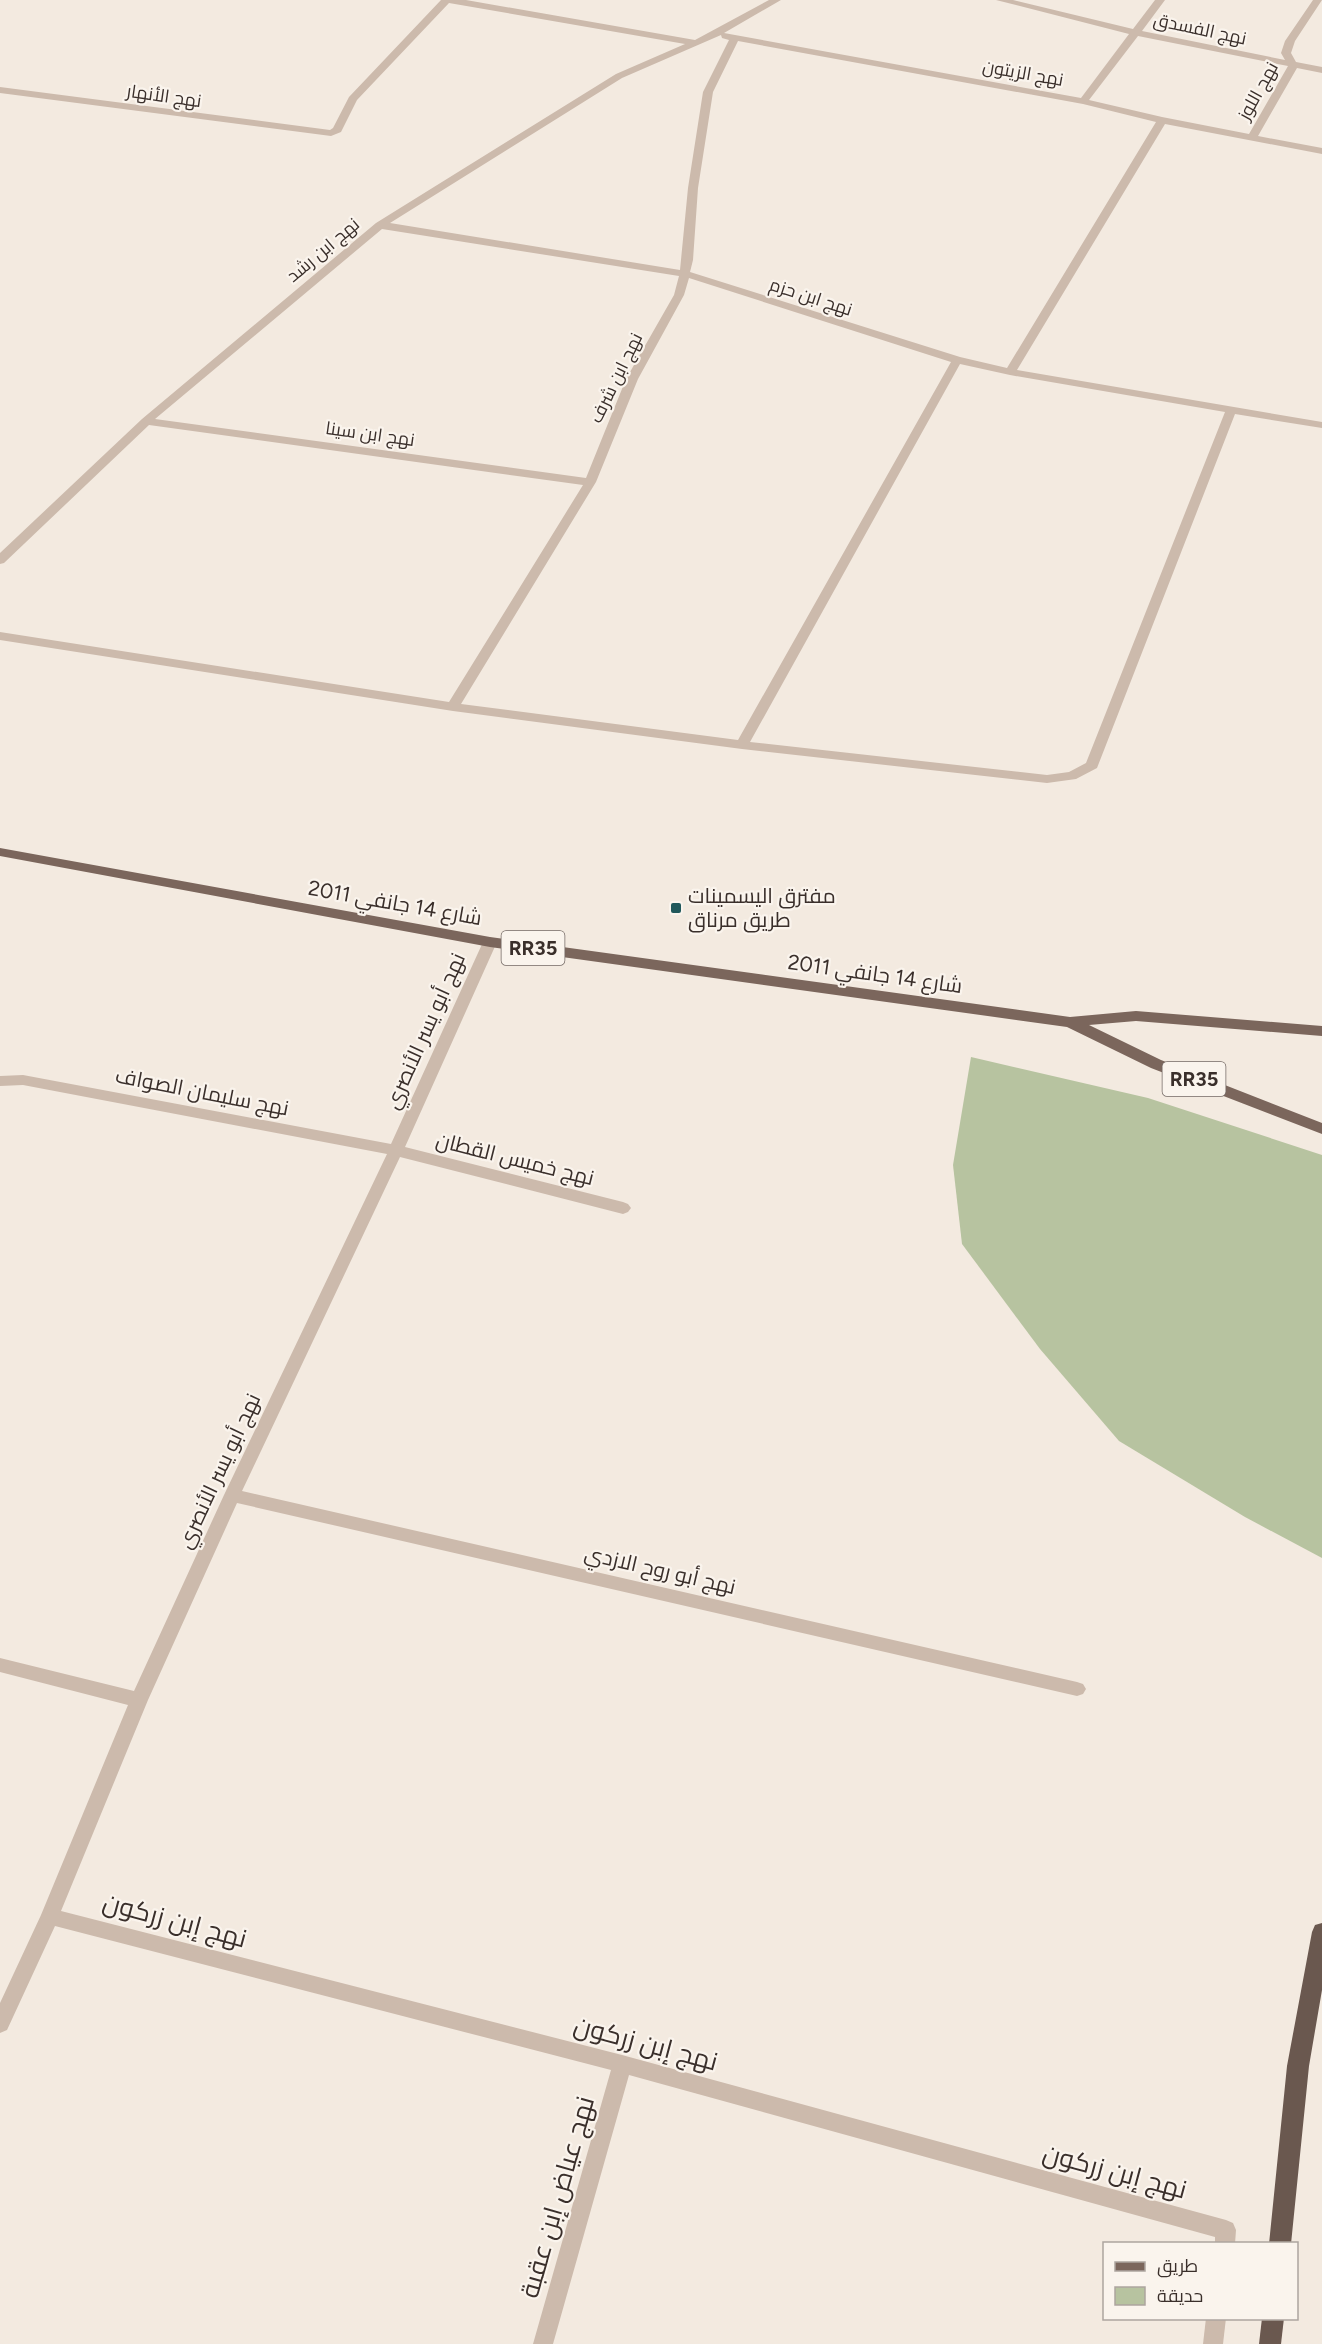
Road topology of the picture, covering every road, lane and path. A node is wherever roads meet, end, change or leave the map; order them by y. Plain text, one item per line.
1 (448, 0) edge
2 (480, 0) edge
3 (776, 0) edge
4 (1001, 0) edge
5 (1161, 0) edge
6 (1318, 0) edge
7 (498, 8) junction
8 (1134, 32) junction
9 (716, 34) junction
10 (735, 38) junction
11 (697, 43) junction
12 (1293, 65) junction
13 (1322, 70) edge
14 (0, 90) edge
15 (1083, 101) junction
16 (1162, 120) junction
17 (1252, 137) junction
18 (1322, 151) edge
19 (380, 225) junction
20 (686, 274) junction
21 (957, 360) junction
22 (1010, 372) junction
23 (1231, 410) junction
24 (146, 421) junction
25 (1322, 425) edge
26 (590, 482) junction
27 (0, 560) edge
28 (0, 636) edge
29 (453, 707) junction
30 (742, 745) junction
31 (0, 852) edge
32 (490, 942) junction
33 (1070, 1022) junction
34 (1322, 1031) edge
35 (0, 1081) edge
36 (1322, 1129) edge
37 (396, 1150) junction
38 (623, 1208) dead end
39 (232, 1495) junction
40 (0, 1665) edge
41 (1077, 1689) dead end
42 (139, 1700) junction
43 (50, 1916) junction
44 (1322, 1932) edge
45 (0, 2024) edge
46 (622, 2064) junction
47 (1225, 2237) edge
48 (1280, 2242) edge
49 (1216, 2320) edge
50 (1273, 2320) edge
51 (543, 2344) edge
52 (1213, 2344) edge
53 (1270, 2344) edge

1 - 7 street
1 - 14 street, نهج الأنهار
2 - 7 street
3 - 9 street, نهج ابن رشد
4 - 8 street, نهج الفسدق
5 - 8 street
6 - 12 street, نهج اللوز
7 - 11 street
8 - 12 street, نهج الفسدق
8 - 15 street
9 - 10 street, نهج الزيتون
9 - 11 street, نهج ابن رشد
10 - 15 street, نهج الزيتون
10 - 20 street, نهج ابن شرف
11 - 19 street, نهج ابن رشد
12 - 13 street, نهج الفسدق
12 - 17 street, نهج اللوز
15 - 16 street, نهج الزيتون
16 - 17 street, نهج الزيتون
16 - 22 street
17 - 18 street, نهج الزيتون
19 - 20 street, نهج ابن حزم
19 - 24 street, نهج ابن رشد
20 - 21 street, نهج ابن حزم
20 - 26 street, نهج ابن شرف
21 - 22 street, نهج ابن حزم
21 - 30 street
22 - 23 street, نهج ابن حزم
23 - 25 street, نهج ابن حزم
23 - 30 street
24 - 26 street, نهج ابن سينا
24 - 27 street, نهج ابن رشد
26 - 29 street, نهج ابن شرف
28 - 29 street
29 - 30 street
31 - 32 main road, شارع 14 جانفي 2011 / RR35
32 - 33 main road, شارع 14 جانفي 2011 / RR35
32 - 37 street, نهج أبو يسر الأنصري
33 - 34 main road, شارع 14 جانفي 2011 / RR35
33 - 36 main road, شارع 14 جانفي 2011 / RR35
35 - 37 street, نهج سليمان الصواف
37 - 38 street, نهج خميس القطان
37 - 39 street, نهج أبو يسر الأنصري
39 - 41 street, نهج أبو روح الازدي
39 - 42 street, نهج أبو يسر الأنصري
40 - 42 street
42 - 43 street, نهج أبو يسر الأنصري
43 - 45 street, نهج أبو يسر الأنصري
43 - 46 street, نهج إبن زركون
44 - 48 highway
46 - 47 street, نهج إبن زركون
46 - 51 street, نهج عياض إبن عقبة
49 - 52 street
50 - 53 highway

